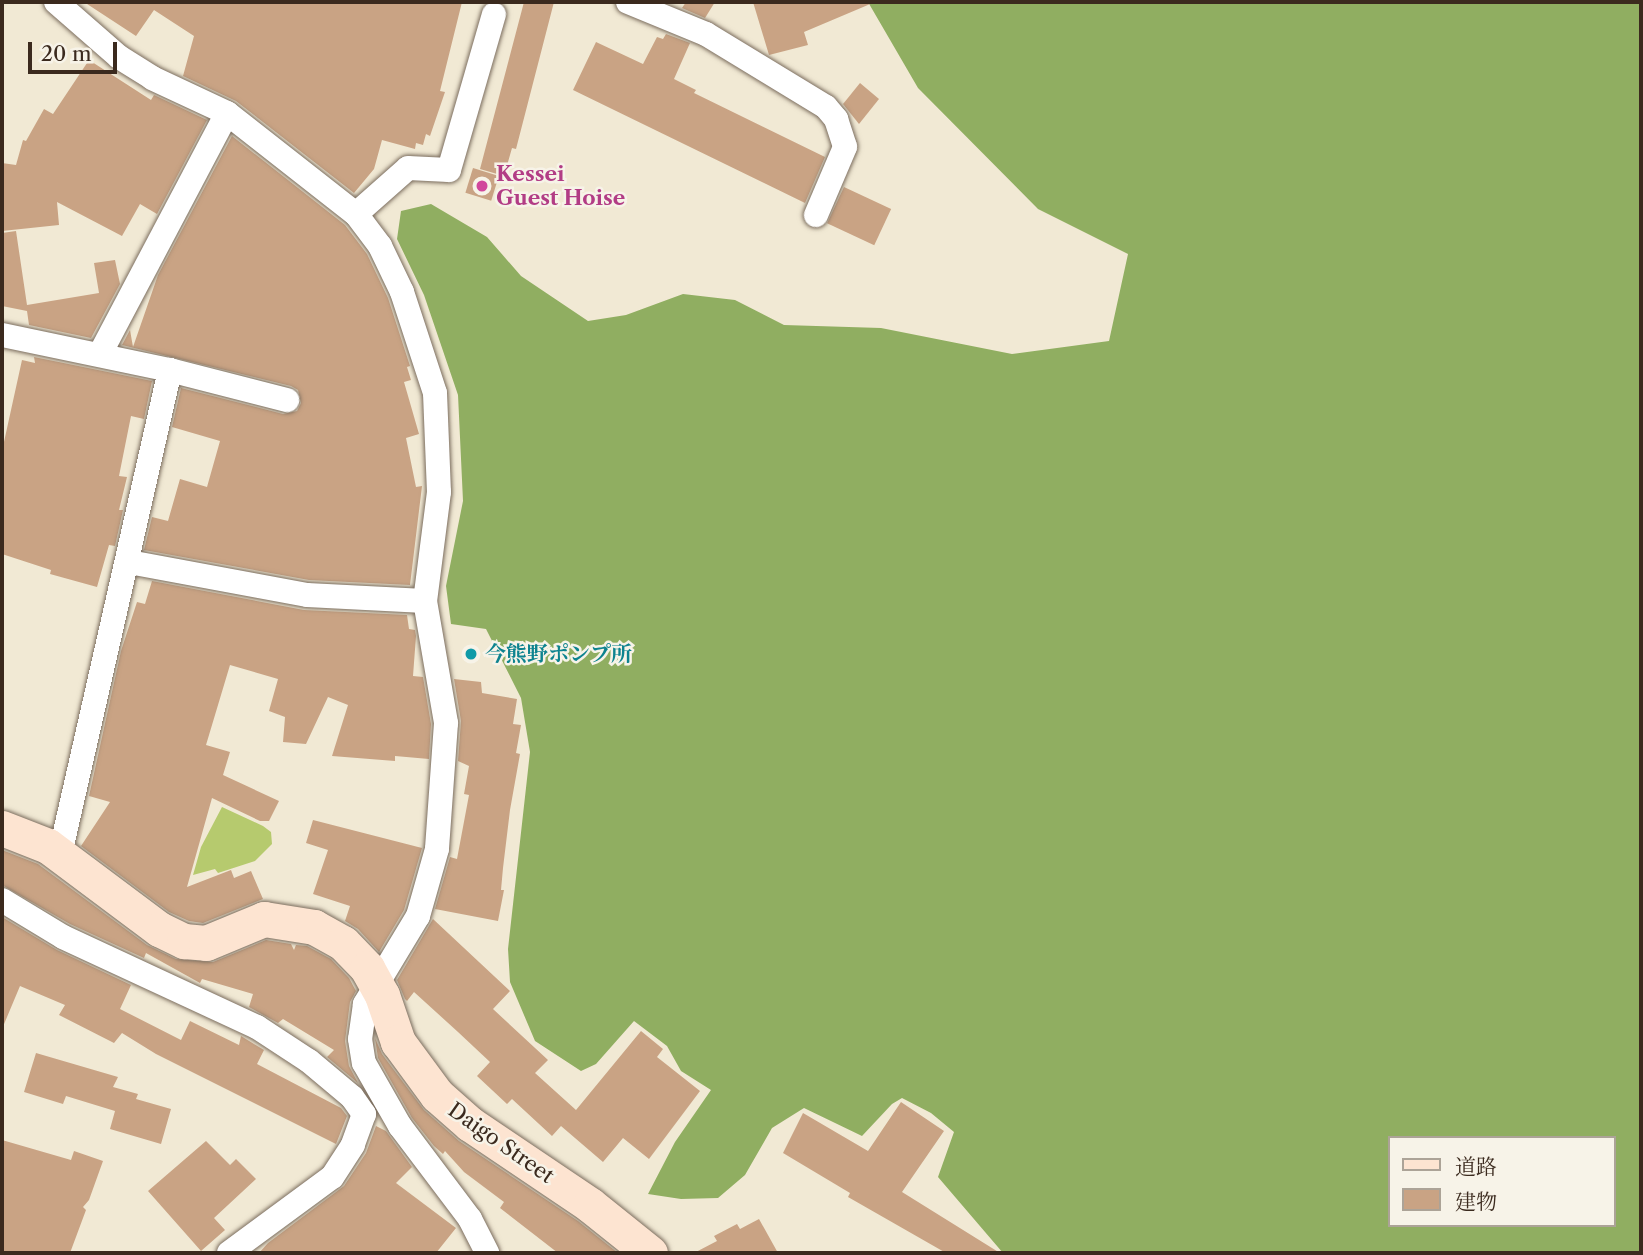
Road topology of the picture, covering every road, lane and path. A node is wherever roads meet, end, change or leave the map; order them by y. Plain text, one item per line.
1 (56, 2) edge
2 (628, 2) edge
3 (494, 14) dead end
4 (227, 113) junction
5 (356, 214) junction
6 (816, 215) dead end
7 (2, 335) edge
8 (100, 354) junction
9 (170, 370) junction
10 (287, 400) dead end
11 (129, 562) junction
12 (425, 601) junction
13 (2, 828) edge
14 (60, 854) junction
15 (2, 901) edge
16 (376, 982) junction
17 (229, 1253) edge
18 (487, 1253) edge
19 (650, 1253) edge

1 - 4 street
2 - 6 street
3 - 5 street
4 - 5 street
4 - 8 street
5 - 12 street
7 - 8 street
8 - 9 street
9 - 10 street
9 - 11 street
11 - 12 street
11 - 14 street
12 - 16 street
13 - 14 main road, Daigo Street
14 - 16 main road, Daigo Street
15 - 17 street
16 - 18 street
16 - 19 main road, Daigo Street

